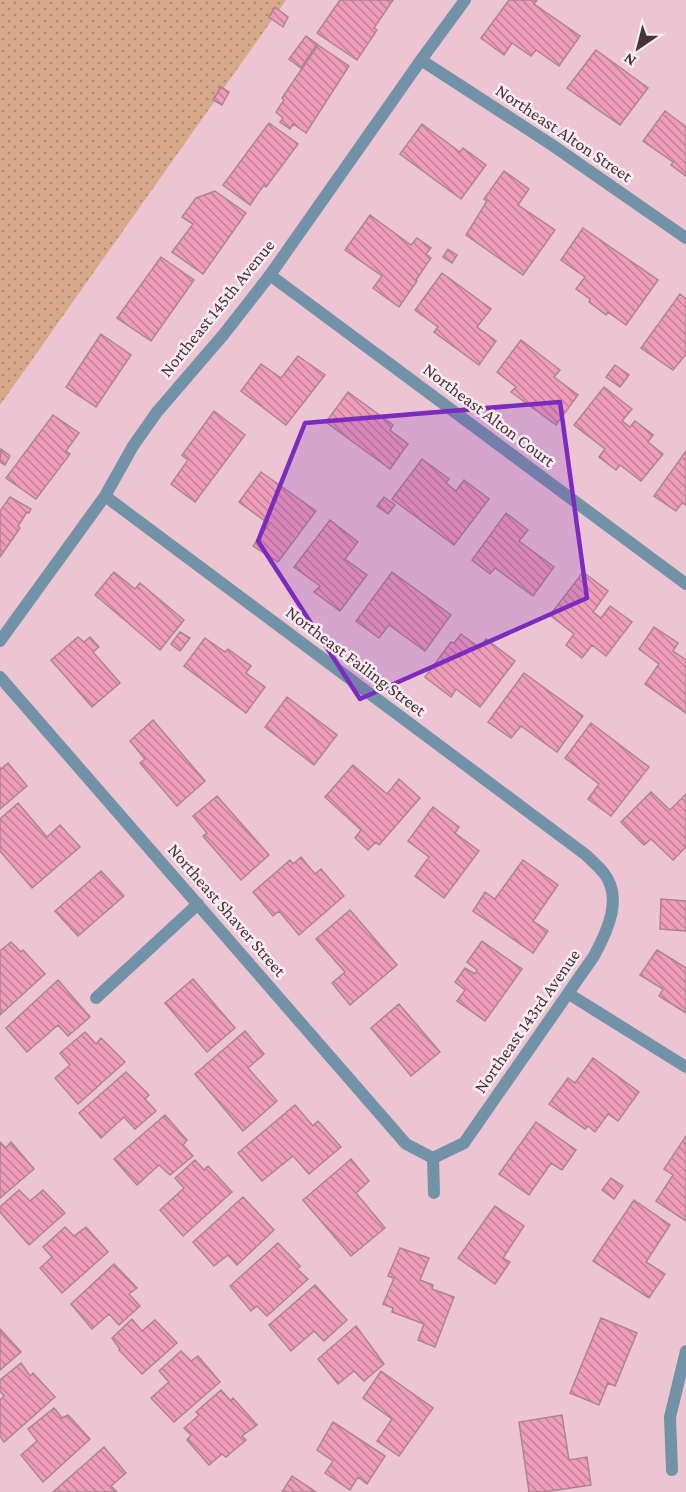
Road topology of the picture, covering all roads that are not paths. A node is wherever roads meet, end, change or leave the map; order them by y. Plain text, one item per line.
1 (465, 0) edge
2 (421, 60) junction
3 (686, 238) edge
4 (270, 275) junction
5 (105, 496) junction
6 (686, 584) edge
7 (0, 641) edge
8 (0, 677) edge
9 (586, 855) joint
10 (198, 904) junction
11 (569, 994) junction
12 (96, 998) dead end
13 (686, 1067) edge
14 (433, 1158) junction
15 (434, 1192) dead end
16 (686, 1351) edge
17 (672, 1470) dead end

1 - 2 street, Northeast 145th Avenue
2 - 3 street, Northeast Alton Street
2 - 4 street, Northeast 145th Avenue
4 - 5 street, Northeast 145th Avenue
4 - 6 street, Northeast Alton Court
5 - 7 street, Northeast 145th Avenue
5 - 9 street, Northeast Failing Street
8 - 10 street, Northeast Shaver Street
9 - 11 street, Northeast 143rd Avenue
10 - 12 street
10 - 14 street, Northeast Shaver Street
11 - 13 street
11 - 14 street, Northeast 143rd Avenue
14 - 15 street
16 - 17 street

